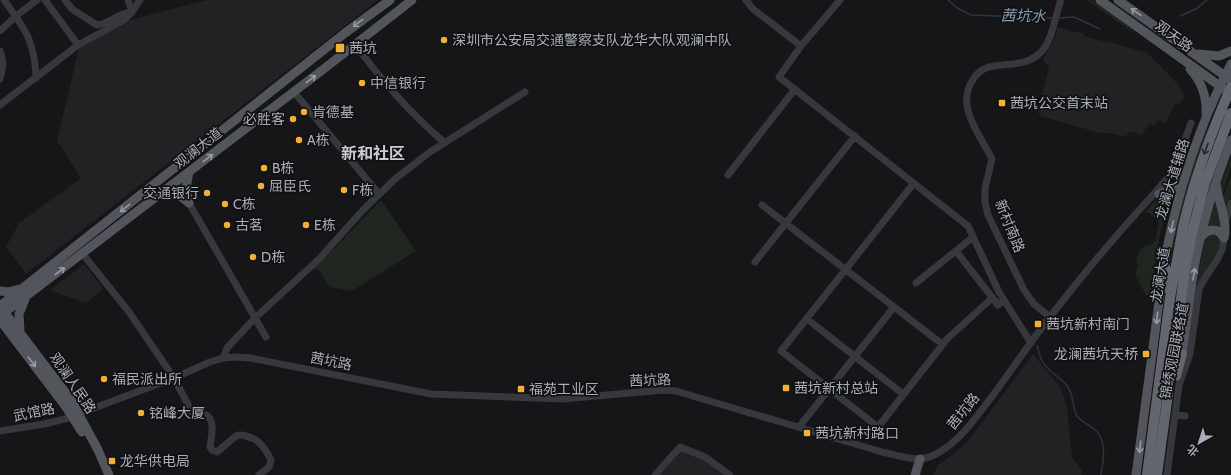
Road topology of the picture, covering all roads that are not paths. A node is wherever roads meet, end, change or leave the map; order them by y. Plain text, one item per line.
1 (4, 0) edge
2 (37, 0) edge
3 (45, 0) edge
4 (65, 0) edge
5 (128, 0) edge
6 (140, 0) edge
7 (390, 0) edge
8 (412, 0) edge
9 (746, 0) edge
10 (840, 0) edge
11 (1061, 0) edge
12 (1100, 0) edge
13 (1118, 0) edge
14 (132, 12) junction
15 (16, 16) junction
16 (0, 31) edge
17 (355, 44) junction
18 (78, 46) junction
19 (801, 46) junction
20 (1188, 49) junction
21 (0, 51) edge
22 (1231, 51) edge
23 (1178, 57) junction
24 (1231, 64) edge
25 (0, 78) edge
26 (36, 78) junction
27 (1228, 78) edge
28 (1220, 87) junction
29 (1231, 87) edge
30 (795, 89) junction
31 (294, 92) junction
32 (525, 92) dead end
33 (1231, 94) edge
34 (0, 105) edge
35 (1231, 113) edge
36 (1190, 123) dead end
37 (1204, 123) junction
38 (1200, 133) junction
39 (855, 136) junction
40 (1231, 142) edge
41 (445, 143) junction
42 (189, 172) junction
43 (728, 174) dead end
44 (1185, 176) junction
45 (1216, 180) junction
46 (914, 183) junction
47 (165, 190) junction
48 (378, 194) junction
49 (1155, 195) junction
50 (189, 203) junction
51 (1231, 203) edge
52 (762, 205) dead end
53 (1176, 208) junction
54 (786, 223) junction
55 (1224, 223) junction
56 (973, 237) junction
57 (1201, 237) junction
58 (1224, 238) junction
59 (956, 251) junction
60 (82, 253) junction
61 (755, 262) dead end
62 (1165, 266) junction
63 (846, 270) junction
64 (916, 283) dead end
65 (0, 291) edge
66 (26, 291) junction
67 (992, 298) junction
68 (1170, 298) junction
69 (1004, 300) junction
70 (894, 307) junction
71 (1, 312) edge
72 (1050, 317) junction
73 (255, 318) junction
74 (807, 319) junction
75 (0, 334) edge
76 (266, 337) dead end
77 (19, 338) junction
78 (1031, 343) junction
79 (942, 344) junction
80 (1182, 354) joint
81 (855, 356) junction
82 (223, 358) junction
83 (174, 378) junction
84 (829, 389) junction
85 (903, 394) junction
86 (1167, 402) junction
87 (76, 415) junction
88 (1175, 415) junction
89 (1185, 416) dead end
90 (799, 427) junction
91 (0, 431) edge
92 (920, 459) junction
93 (103, 475) edge
94 (109, 475) edge
95 (259, 475) edge
96 (655, 475) edge
97 (730, 475) edge
98 (915, 475) edge
99 (919, 475) edge
100 (1136, 475) edge
101 (1147, 475) edge
102 (1157, 475) edge
103 (1167, 475) edge

1 - 15 street
2 - 15 street
3 - 18 street
4 - 14 street
5 - 14 street
6 - 14 street
7 -> 66 main road, 观澜大道
8 - 17 main road, 观澜大道
9 - 19 street
10 - 19 street
11 - 72 street, 新村南路
12 - 23 main road, 观天路
20 -> 13 main road, 观天路
14 - 18 street
15 - 16 street
15 - 26 street
31 -> 17 main road, 观澜大道
17 - 41 street
18 - 26 street
19 - 30 street
20 - 22 main road
20 - 27 main road, 观天路
21 - 25 street
23 - 28 main road, 观天路
23 - 37 main road
24 - 27 main road, 龙澜大道辅路
26 - 34 street
27 - 28 main road, 龙澜大道辅路
28 - 33 main road, 观天路
28 - 37 main road, 龙澜大道辅路
29 -> 68 highway, 龙澜大道, bridge
30 - 39 street
30 - 43 street
42 -> 31 main road, 观澜大道
31 - 48 street
32 - 41 street
35 - 86 highway, 龙澜大道, bridge
36 - 49 street, 茜坑路
37 - 38 main road, 龙澜大道辅路
38 - 40 main road
38 - 44 main road, 龙澜大道辅路
39 - 46 street
39 - 54 street
40 - 45 main road
41 - 48 street
42 - 47 main road, 观澜大道
42 - 50 main road
44 - 49 main road
44 - 53 main road, 龙澜大道辅路
45 - 55 main road
45 - 57 main road
46 - 56 street
46 - 63 street
47 - 50 main road
47 - 60 main road, 观澜大道
48 - 73 street
49 - 53 main road
49 - 72 street, 茜坑路
50 - 73 street
51 - 55 street
52 - 54 street
53 -> 62 main road, 龙澜大道辅路
54 - 61 street
54 - 63 street
55 - 58 main road
56 - 59 street
56 - 69 street
57 - 58 main road
80 -> 57 main road
58 - 88 street, 锦绣观园联络道
59 - 64 street
59 - 67 street
66 -> 60 main road, 观澜大道
60 - 83 street
62 - 68 highway
62 -> 100 main road, 龙澜大道辅路
63 - 70 street
63 - 74 street
65 - 66 main road
66 - 71 main road, 观澜大道
66 - 77 main road
67 - 69 street
67 - 79 street
68 - 101 highway, 龙澜大道
69 - 78 street
70 - 79 street
70 - 81 street
71 - 77 main road, 观澜人民路
72 - 78 street, 茜坑路
73 - 76 street
73 - 82 street
74 - 81 street
74 - 84 street
75 - 77 main road
77 - 87 main road, 观澜人民路
78 - 92 street, 茜坑路
79 - 85 street
80 - 86 highway
81 - 84 street
81 - 85 street
82 - 83 street, 茜坑路
82 - 90 street, 茜坑路
83 - 87 street, 茜坑路
83 - 95 street
84 - 85 street
84 - 90 street
86 - 102 highway, 龙澜大道
87 - 91 street, 武馆路
87 - 93 main road, 观澜人民路
87 - 94 main road, 观澜人民路
88 - 89 street
88 - 103 street, 锦绣观园联络道
90 - 92 street, 茜坑路
92 - 98 main road
92 - 99 main road
96 - 97 street

